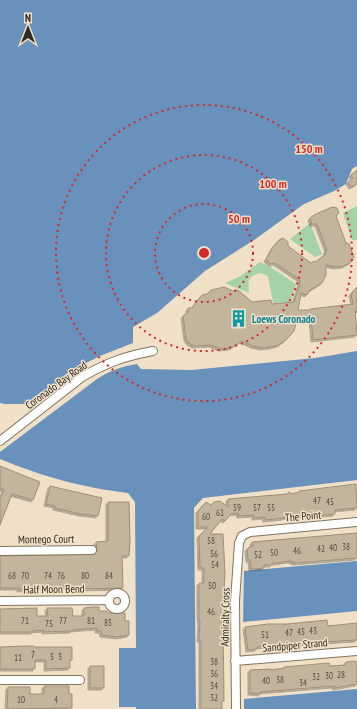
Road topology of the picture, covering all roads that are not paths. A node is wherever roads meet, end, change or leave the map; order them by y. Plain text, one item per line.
1 (153, 351) dead end
2 (0, 441) edge
3 (357, 522) edge
4 (250, 532) joint
5 (92, 550) dead end
6 (0, 551) edge
7 (108, 600) dead end
8 (0, 601) edge
9 (357, 651) edge
10 (235, 661) junction
11 (0, 680) edge
12 (80, 680) dead end
13 (236, 709) edge

1 - 2 street, Coronado Bay Road
3 - 4 street, The Point
4 - 10 street, Admiralty Cross
5 - 6 street, Montego Court
7 - 8 street, Half Moon Bend
9 - 10 street, Sandpiper Strand
10 - 13 street, Admiralty Cross
11 - 12 street

